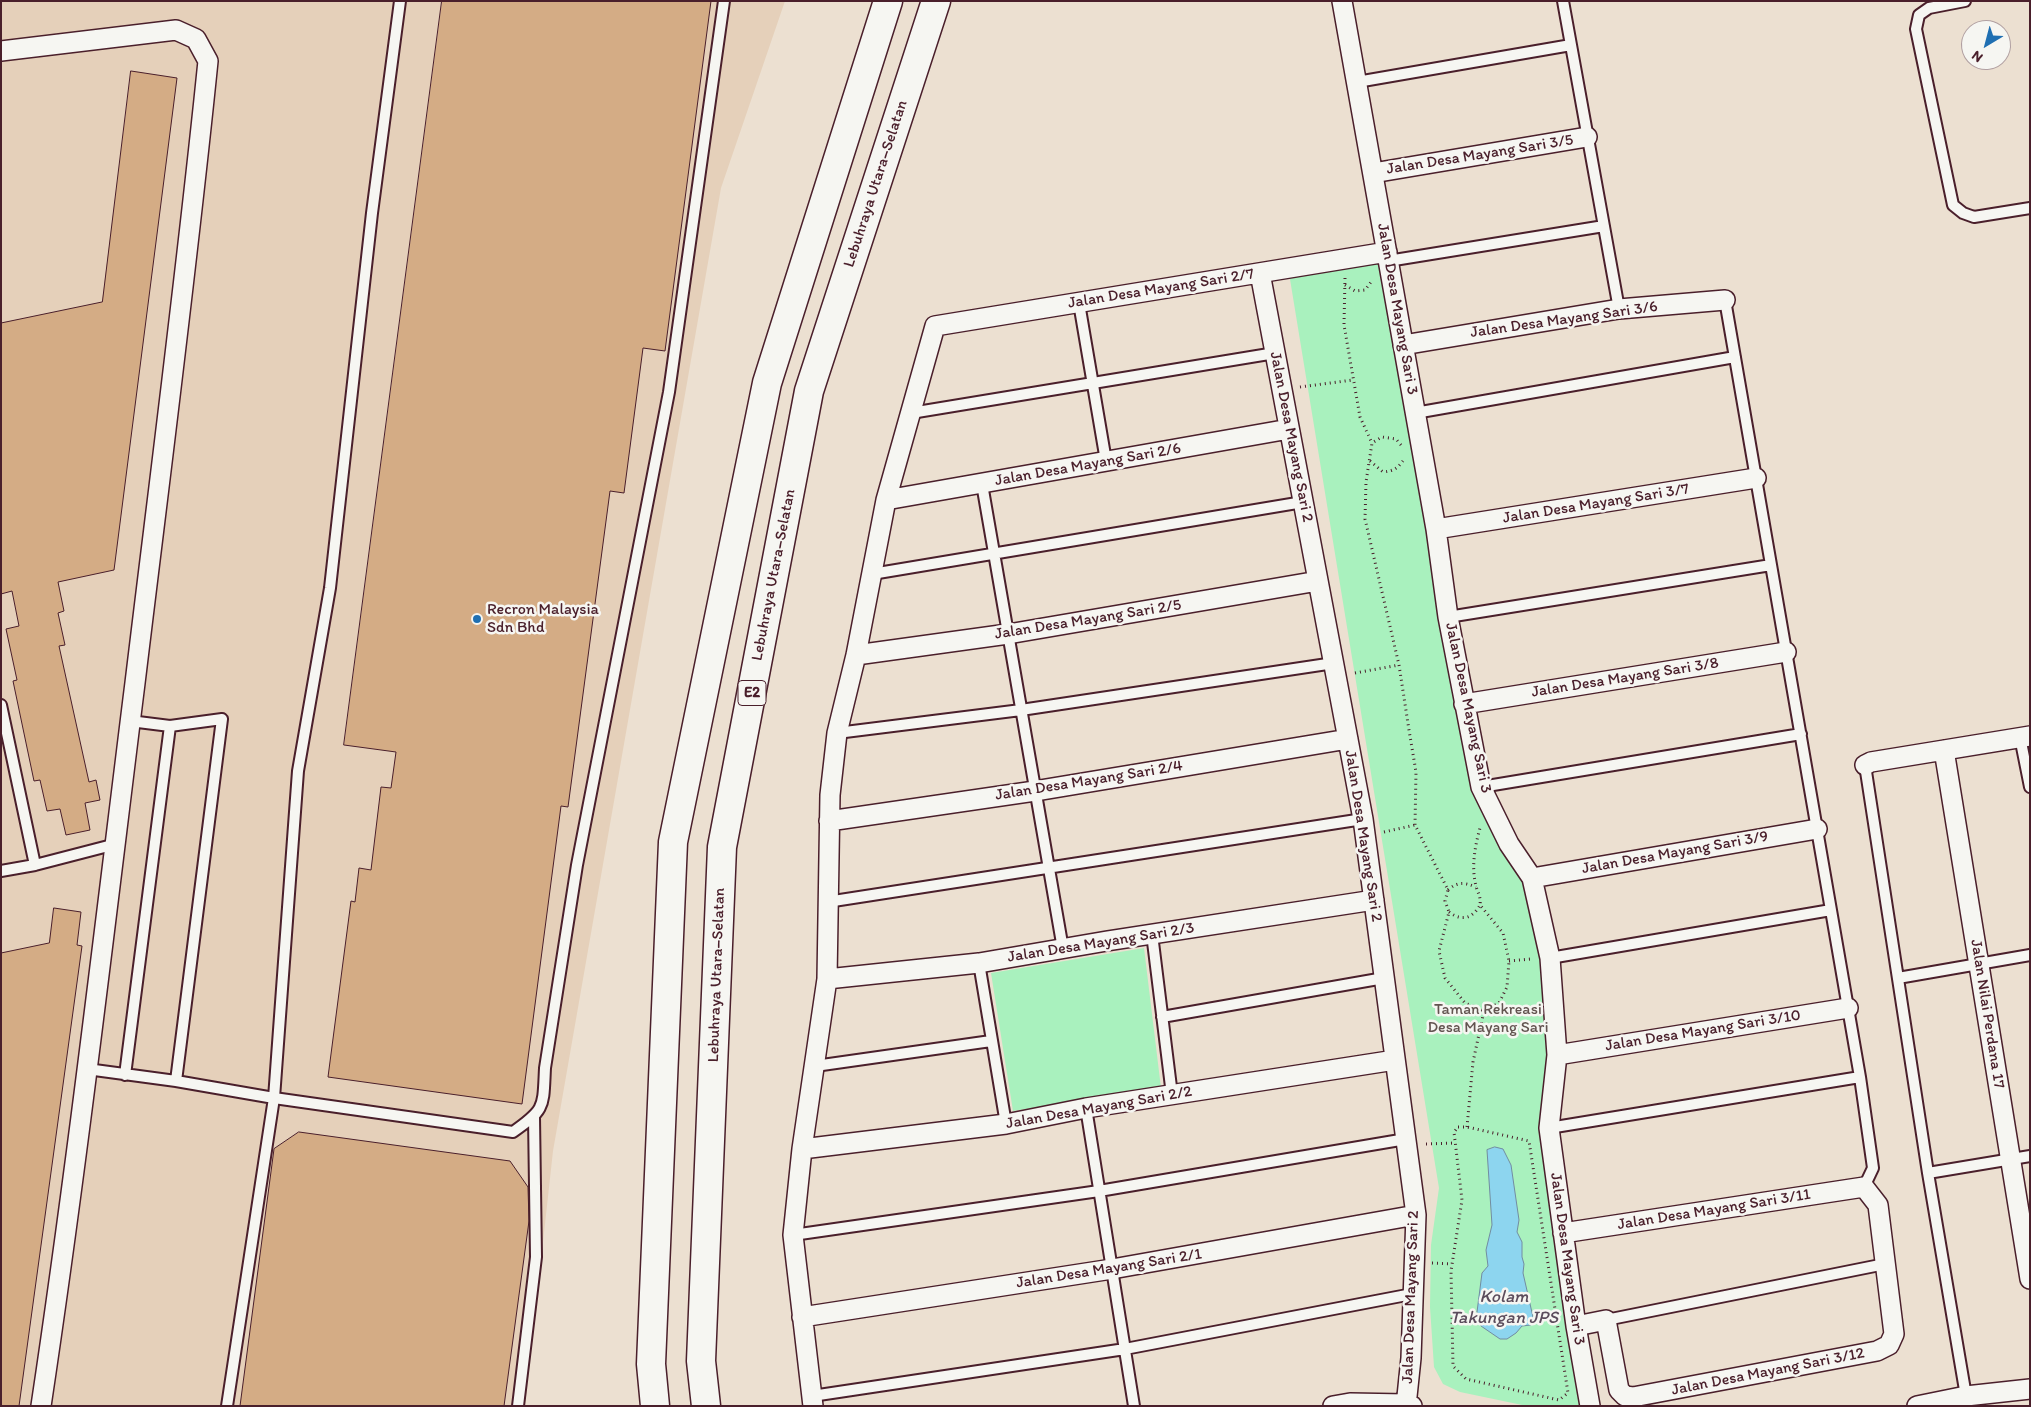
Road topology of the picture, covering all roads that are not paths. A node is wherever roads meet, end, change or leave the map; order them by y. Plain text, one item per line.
1 (400, 1) edge
2 (724, 1) edge
3 (888, 1) edge
4 (936, 1) edge
5 (1563, 1) edge
6 (1965, 1) edge
7 (1346, 2) edge
8 (1571, 45) junction
9 (1, 51) edge
10 (1357, 82) junction
11 (1588, 137) junction
12 (1373, 173) junction
13 (2030, 208) edge
14 (1604, 226) junction
15 (1388, 256) junction
16 (1260, 272) junction
17 (1725, 300) joint
18 (1079, 303) junction
19 (1619, 309) junction
20 (1404, 345) junction
21 (1275, 354) junction
22 (1735, 357) junction
23 (1094, 383) junction
24 (911, 413) junction
25 (1415, 413) junction
26 (1289, 429) junction
27 (1106, 461) junction
28 (1756, 478) junction
29 (982, 484) junction
30 (886, 500) junction
31 (1303, 502) junction
32 (1436, 530) junction
33 (994, 554) junction
34 (1771, 565) junction
35 (872, 574) junction
36 (1318, 581) junction
37 (1448, 617) junction
38 (1008, 634) junction
39 (1786, 652) junction
40 (856, 655) junction
41 (1335, 670) junction
42 (1464, 704) junction
43 (1, 705) edge
44 (1021, 710) junction
45 (130, 721) junction
46 (170, 726) junction
47 (837, 733) junction
48 (1801, 734) junction
49 (2025, 736) edge
50 (1348, 739) junction
51 (1944, 750) junction
52 (1865, 765) joint
53 (1481, 787) junction
54 (2030, 787) edge
55 (1035, 791) junction
56 (829, 820) junction
57 (1364, 827) junction
58 (1817, 829) junction
59 (116, 844) junction
60 (35, 865) junction
61 (1049, 868) junction
62 (1, 871) edge
63 (1532, 878) junction
64 (1374, 900) junction
65 (827, 902) junction
66 (1831, 910) junction
67 (1152, 934) junction
68 (1063, 949) junction
69 (2030, 955) edge
70 (1550, 958) junction
71 (979, 963) junction
72 (1979, 964) junction
73 (1384, 978) junction
74 (1898, 978) junction
75 (827, 979) junction
76 (1848, 1008) junction
77 (1162, 1018) junction
78 (992, 1040) junction
79 (1558, 1055) junction
80 (1395, 1060) junction
81 (815, 1066) junction
82 (87, 1069) junction
83 (125, 1074) junction
84 (1860, 1077) junction
85 (176, 1081) junction
86 (1172, 1095) junction
87 (274, 1098) junction
88 (1086, 1108) junction
89 (534, 1117) junction
90 (1006, 1124) junction
91 (1549, 1128) junction
92 (1406, 1142) junction
93 (802, 1149) junction
94 (2030, 1156) edge
95 (2010, 1159) junction
96 (1928, 1173) junction
97 (1864, 1187) junction
98 (1099, 1191) junction
99 (1416, 1215) junction
100 (1563, 1234) junction
101 (794, 1235) junction
102 (1885, 1264) junction
103 (1112, 1269) junction
104 (2030, 1279) edge
105 (1412, 1294) junction
106 (802, 1317) junction
107 (1606, 1320) junction
108 (1576, 1326) junction
109 (1125, 1349) junction
110 (2030, 1389) edge
111 (1966, 1396) junction
112 (812, 1401) edge
113 (1408, 1405) edge
114 (41, 1406) edge
115 (227, 1406) edge
116 (518, 1406) edge
117 (656, 1406) edge
118 (706, 1406) edge
119 (1134, 1406) edge
120 (1333, 1406) edge
121 (1590, 1406) edge
122 (1917, 1406) edge

1 - 87 lane
2 - 89 lane
3 - 117 highway
4 - 118 highway, Lebuhraya Utara–Selatan / E2
5 - 8 lane
6 - 13 lane
7 - 10 street, Jalan Desa Mayang Sari 3
8 - 10 lane
8 - 11 lane
9 - 45 street
10 - 12 street, Jalan Desa Mayang Sari 3
11 - 12 street, Jalan Desa Mayang Sari 3/5
11 - 14 lane
12 - 15 street, Jalan Desa Mayang Sari 3
14 - 15 lane
14 - 19 lane
15 - 16 street, Jalan Desa Mayang Sari 2/7
15 - 20 street, Jalan Desa Mayang Sari 3
16 - 18 street, Jalan Desa Mayang Sari 2/7
16 - 21 street, Jalan Desa Mayang Sari 2
17 - 19 street, Jalan Desa Mayang Sari 3/6
17 - 22 lane
18 - 23 lane
18 - 24 street, Jalan Desa Mayang Sari 2/7
19 - 20 street, Jalan Desa Mayang Sari 3/6
20 - 25 street, Jalan Desa Mayang Sari 3
21 - 23 lane
21 - 26 street, Jalan Desa Mayang Sari 2
22 - 25 lane
22 - 28 lane
23 - 24 lane
23 - 27 lane
24 - 30 street
25 - 32 street, Jalan Desa Mayang Sari 3
26 - 27 street, Jalan Desa Mayang Sari 2/6
26 - 31 street, Jalan Desa Mayang Sari 2
27 - 29 street, Jalan Desa Mayang Sari 2/6
28 - 32 street, Jalan Desa Mayang Sari 3/7
28 - 34 lane
29 - 30 street, Jalan Desa Mayang Sari 2/6
29 - 33 lane
30 - 35 street
31 - 33 lane
31 - 36 street, Jalan Desa Mayang Sari 2
32 - 37 street, Jalan Desa Mayang Sari 3
33 - 35 lane
33 - 38 lane
34 - 37 lane
34 - 39 lane
35 - 40 street
36 - 38 street, Jalan Desa Mayang Sari 2/5
36 - 41 street, Jalan Desa Mayang Sari 2
37 - 42 street, Jalan Desa Mayang Sari 3
38 - 40 street, Jalan Desa Mayang Sari 2/5
38 - 44 lane
39 - 42 street, Jalan Desa Mayang Sari 3/8
39 - 48 lane
40 - 47 street
41 - 44 lane
41 - 50 street, Jalan Desa Mayang Sari 2
42 - 53 street, Jalan Desa Mayang Sari 3
43 - 60 lane
44 - 47 lane
44 - 55 lane
45 - 46 lane
45 - 59 street
46 - 83 lane
46 - 85 lane
47 - 56 street
48 - 53 lane
48 - 58 lane
49 - 51 street
49 - 54 lane
50 - 55 street, Jalan Desa Mayang Sari 2/4
50 - 57 street, Jalan Desa Mayang Sari 2
51 - 52 street
51 - 72 street, Jalan Nilai Perdana 17
52 - 74 lane
53 - 63 street, Jalan Desa Mayang Sari 3
55 - 56 street, Jalan Desa Mayang Sari 2/4
55 - 61 lane
56 - 65 street
57 - 61 lane
57 - 64 street, Jalan Desa Mayang Sari 2
58 - 63 street, Jalan Desa Mayang Sari 3/9
58 - 66 lane
59 - 60 lane
59 - 82 street
60 - 62 lane
61 - 65 lane
61 - 68 lane
63 - 70 street, Jalan Desa Mayang Sari 3
64 - 67 street, Jalan Desa Mayang Sari 2/3
64 - 73 street, Jalan Desa Mayang Sari 2
65 - 75 street
66 - 70 lane
66 - 76 lane
67 - 68 street, Jalan Desa Mayang Sari 2/3
67 - 77 lane
68 - 71 street, Jalan Desa Mayang Sari 2/3
69 - 72 lane
70 - 79 street, Jalan Desa Mayang Sari 3
71 - 75 street, Jalan Desa Mayang Sari 2/3
71 - 78 lane
72 - 74 lane
72 - 95 street, Jalan Nilai Perdana 17
73 - 77 lane
73 - 80 street, Jalan Desa Mayang Sari 2
74 - 96 lane
75 - 81 street
76 - 79 street, Jalan Desa Mayang Sari 3/10
76 - 84 lane
77 - 86 lane
78 - 81 lane
78 - 90 lane
79 - 91 street, Jalan Desa Mayang Sari 3
80 - 86 street, Jalan Desa Mayang Sari 2/2
80 - 92 street, Jalan Desa Mayang Sari 2
81 - 93 street
82 - 83 lane
82 - 114 street
83 - 85 lane
84 - 91 lane
84 - 97 lane
85 - 87 lane
86 - 88 street, Jalan Desa Mayang Sari 2/2
87 - 89 lane
87 - 115 lane
88 - 90 street, Jalan Desa Mayang Sari 2/2
88 - 98 lane
89 - 116 lane
90 - 93 street, Jalan Desa Mayang Sari 2/2
91 - 100 street, Jalan Desa Mayang Sari 3
92 - 98 lane
92 - 99 street, Jalan Desa Mayang Sari 2
93 - 101 street
94 - 95 lane
95 - 96 lane
95 - 104 street, Jalan Nilai Perdana 17
96 - 111 lane
97 - 100 street, Jalan Desa Mayang Sari 3/11
97 - 102 street
98 - 101 lane
98 - 103 lane
99 - 103 street, Jalan Desa Mayang Sari 2/1
99 - 105 street, Jalan Desa Mayang Sari 2
100 - 108 street, Jalan Desa Mayang Sari 3
101 - 106 street
102 - 107 lane
102 - 107 street, Jalan Desa Mayang Sari 3/12
103 - 106 street, Jalan Desa Mayang Sari 2/1
103 - 109 lane
105 - 109 lane
105 - 113 street, Jalan Desa Mayang Sari 2
106 - 112 street
107 - 108 street
108 - 121 street, Jalan Desa Mayang Sari 3
109 - 112 lane
109 - 119 lane
110 - 111 street
111 - 122 street
113 - 120 street

